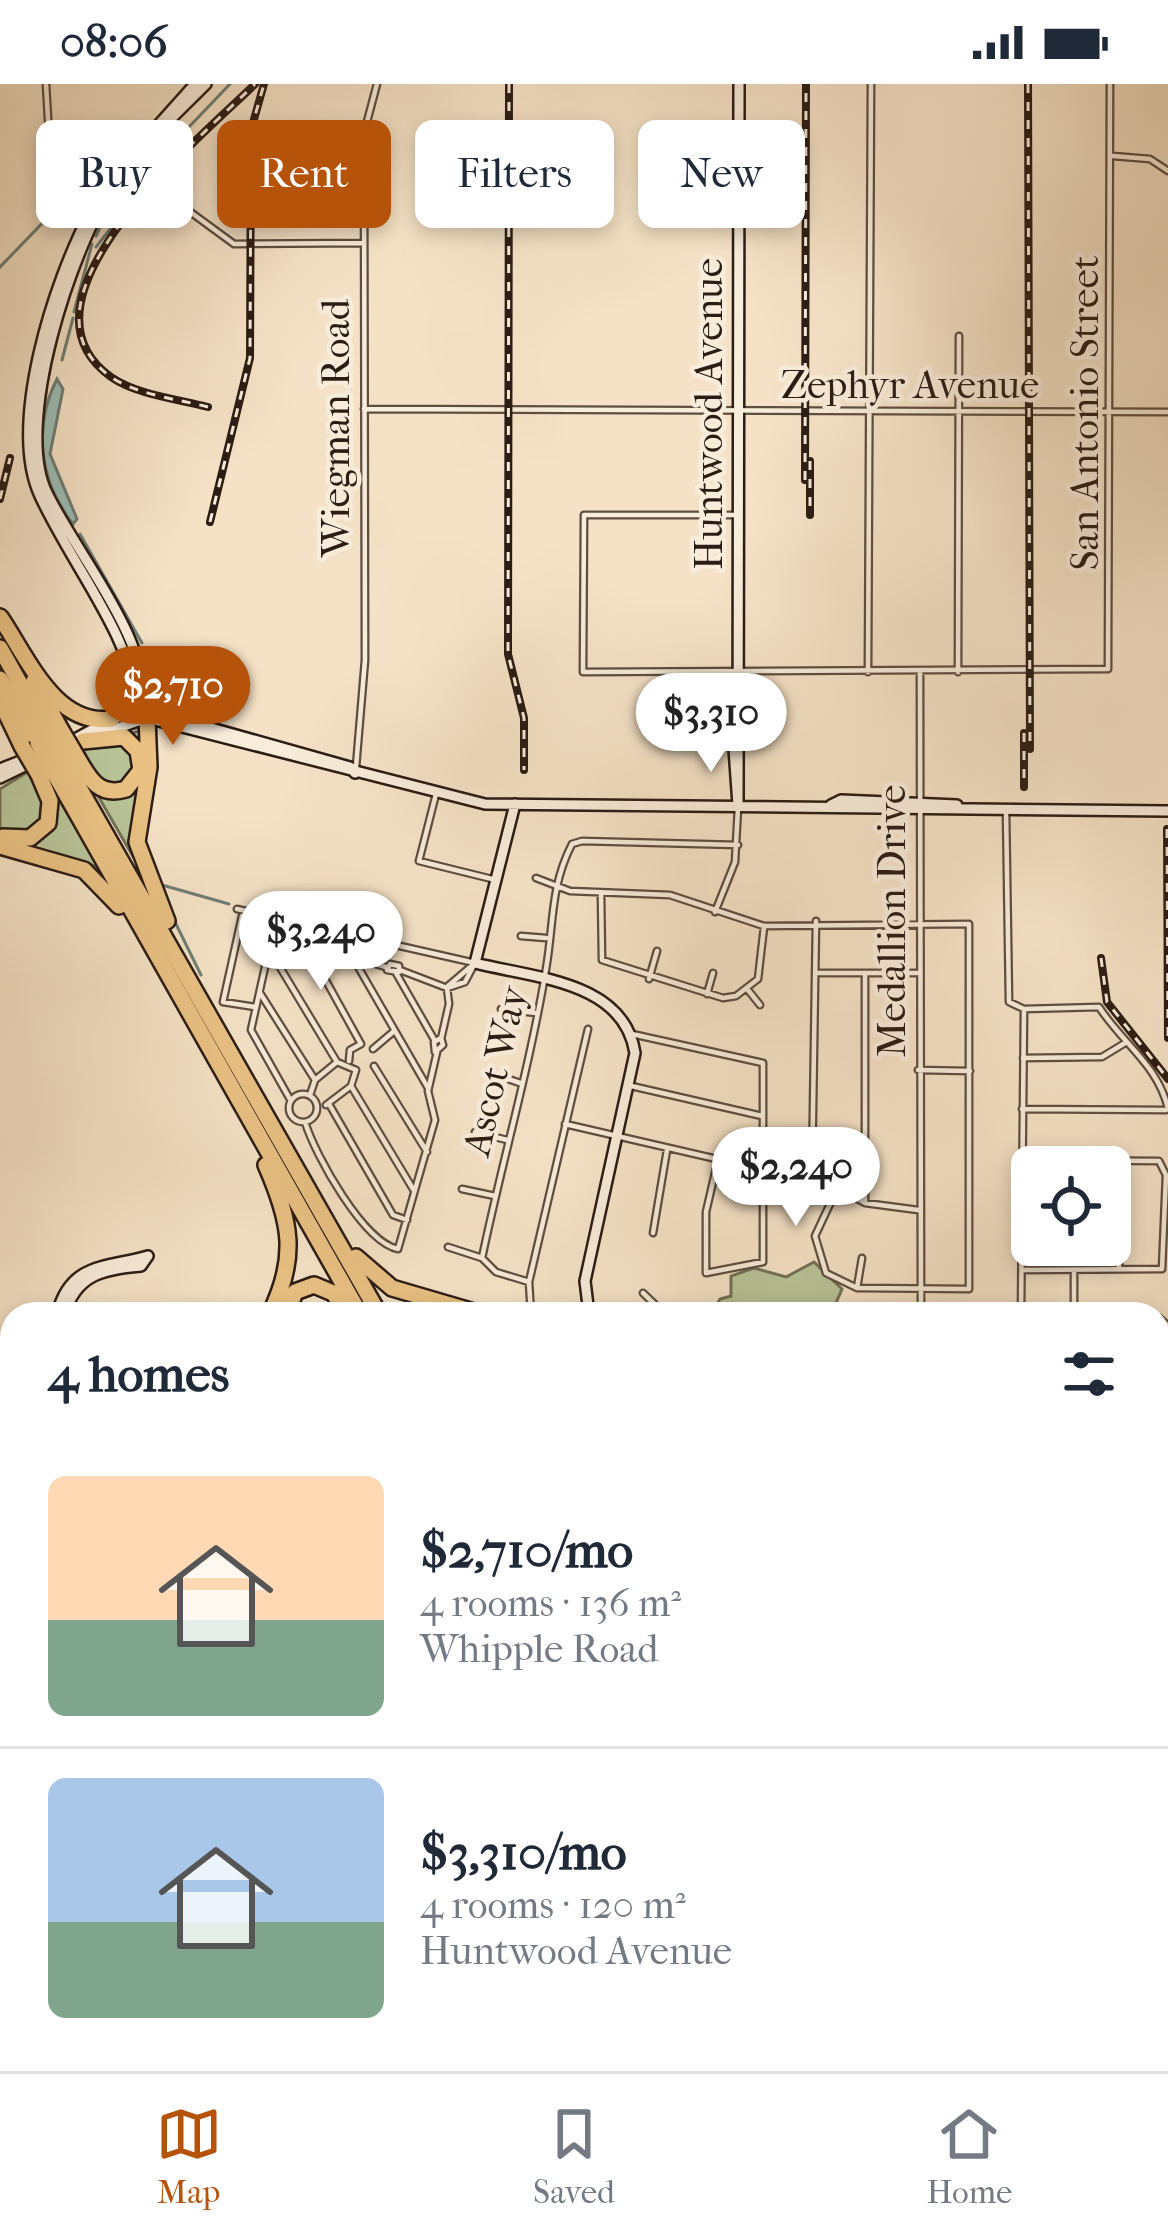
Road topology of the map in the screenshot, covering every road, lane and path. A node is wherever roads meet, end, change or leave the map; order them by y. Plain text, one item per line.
1 (46, 84) edge
2 (195, 84) edge
3 (206, 84) edge
4 (377, 84) edge
5 (740, 84) edge
6 (871, 84) edge
7 (1110, 84) edge
8 (48, 120) edge
9 (164, 120) edge
10 (170, 120) edge
11 (1113, 156) junction
12 (1168, 171) edge
13 (193, 214) edge
14 (89, 228) edge
15 (364, 244) junction
16 (959, 336) dead end
17 (364, 410) junction
18 (739, 411) junction
19 (869, 412) junction
20 (959, 412) junction
21 (1168, 412) edge
22 (1112, 413) junction
23 (739, 515) junction
24 (0, 618) edge
25 (0, 648) edge
26 (739, 672) junction
27 (868, 672) junction
28 (920, 672) junction
29 (958, 672) junction
30 (0, 679) edge
31 (0, 700) edge
32 (145, 713) junction
33 (112, 719) junction
34 (43, 739) junction
35 (83, 741) junction
36 (58, 766) junction
37 (0, 769) edge
38 (355, 773) junction
39 (0, 778) edge
40 (436, 794) junction
41 (514, 804) junction
42 (738, 805) junction
43 (920, 805) junction
44 (1006, 808) junction
45 (1166, 808) edge
46 (0, 841) edge
47 (738, 845) junction
48 (536, 878) dead end
49 (496, 880) junction
50 (554, 887) junction
51 (601, 894) junction
52 (237, 909) dead end
53 (715, 912) junction
54 (816, 921) junction
55 (275, 922) junction
56 (918, 922) junction
57 (764, 926) junction
58 (304, 929) junction
59 (521, 936) dead end
60 (546, 938) junction
61 (268, 948) junction
62 (657, 951) dead end
63 (158, 956) junction
64 (351, 958) junction
65 (475, 963) junction
66 (184, 969) junction
67 (398, 972) junction
68 (713, 973) dead end
69 (815, 973) junction
70 (918, 973) junction
71 (865, 974) junction
72 (649, 979) junction
73 (544, 981) junction
74 (446, 988) junction
75 (748, 990) junction
76 (259, 992) junction
77 (707, 994) junction
78 (760, 1005) dead end
79 (255, 1006) junction
80 (501, 1009) dead end
81 (1024, 1009) junction
82 (536, 1012) junction
83 (588, 1029) dead end
84 (393, 1032) junction
85 (632, 1034) junction
86 (438, 1040) junction
87 (1124, 1042) junction
88 (361, 1044) junction
89 (373, 1049) junction
90 (1023, 1058) junction
91 (337, 1062) junction
92 (349, 1063) junction
93 (374, 1066) junction
94 (356, 1070) junction
95 (918, 1070) junction
96 (970, 1071) junction
97 (488, 1072) dead end
98 (315, 1080) junction
99 (520, 1083) junction
100 (627, 1085) junction
101 (351, 1086) junction
102 (428, 1088) junction
103 (310, 1096) junction
104 (291, 1101) junction
105 (329, 1104) junction
106 (317, 1105) junction
107 (1022, 1109) junction
108 (1168, 1109) edge
109 (762, 1116) junction
110 (305, 1122) junction
111 (566, 1124) junction
112 (255, 1128) junction
113 (475, 1132) dead end
114 (616, 1136) junction
115 (507, 1140) junction
116 (1022, 1146) edge
117 (668, 1148) junction
118 (428, 1154) junction
119 (718, 1160) junction
120 (1131, 1160) edge
121 (764, 1168) junction
122 (812, 1173) junction
123 (413, 1189) junction
124 (462, 1189) dead end
125 (837, 1189) junction
126 (495, 1196) junction
127 (865, 1203) junction
128 (321, 1210) junction
129 (918, 1210) junction
130 (407, 1220) junction
131 (652, 1233) dead end
132 (448, 1247) dead end
133 (482, 1258) junction
134 (862, 1258) dead end
135 (1022, 1266) edge
136 (1119, 1266) edge
137 (1022, 1270) junction
138 (1119, 1271) junction
139 (1074, 1272) junction
140 (530, 1282) junction
141 (857, 1288) junction
142 (918, 1289) junction
143 (643, 1293) dead end
144 (63, 1302) edge
145 (68, 1302) edge
146 (275, 1302) edge
147 (291, 1302) edge
148 (340, 1302) edge
149 (353, 1302) edge
150 (372, 1302) edge
151 (442, 1302) edge
152 (531, 1302) edge
153 (588, 1302) edge
154 (652, 1302) edge
155 (920, 1302) edge
156 (1021, 1302) edge
157 (1074, 1302) edge

1 - 8 street
2 - 9 main road
3 - 10 main road
4 - 15 street, Wiegman Road
5 - 18 main road, Huntwood Avenue
6 - 19 street
7 - 11 street, San Antonio Street
11 - 12 street
11 - 22 street, San Antonio Street
13 - 15 street
14 - 32 main road
15 - 17 street, Wiegman Road
16 - 20 street
17 - 18 street, Zephyr Avenue
17 - 38 street, Wiegman Road
18 - 19 street, Zephyr Avenue
18 - 23 main road, Huntwood Avenue
19 - 20 street, Zephyr Avenue
19 - 27 street
20 - 22 street, Zephyr Avenue
20 - 29 street
21 - 22 street, Zephyr Avenue
22 - 29 street, San Antonio Street
23 - 26 main road, Huntwood Avenue
23 - 26 street
24 - 33 highway
24 - 34 highway
25 - 34 highway
26 - 27 street
26 - 42 main road, Huntwood Avenue
27 - 28 street
28 - 29 street
28 - 43 street, Medallion Drive
30 - 34 highway
31 - 34 highway
32 - 33 main road
32 - 35 main road
32 - 38 main road
32 - 66 highway
33 - 37 main road
34 - 36 highway, bridge
34 - 36 highway, bridge
35 - 36 highway
35 - 39 main road
36 - 46 highway
36 - 63 highway
36 - 66 highway
38 - 40 main road
40 - 41 main road
40 - 49 street
41 - 42 main road
41 - 49 main road
42 - 43 main road
42 - 47 street, Huntwood Avenue
43 - 44 main road
43 - 56 street, Medallion Drive
44 - 45 main road
44 - 81 street
46 - 63 highway
47 - 50 street, Ascot Way
47 - 53 street, Huntwood Avenue
48 - 50 street
49 - 65 main road
50 - 51 street
50 - 60 street, Ascot Way
51 - 53 street
51 - 72 street
52 - 65 street
53 - 57 street
54 - 56 street
54 - 57 street
54 - 69 street
55 - 58 street
55 - 61 street
55 - 79 street
56 - 70 street, Medallion Drive
56 - 96 street
57 - 75 street
58 - 64 street
58 - 88 street
59 - 60 street
60 - 73 street, Ascot Way
61 - 76 street
61 - 91 street
62 - 72 street
63 - 112 highway
64 - 67 street
64 - 84 street
65 - 73 main road
65 - 74 street
66 - 128 highway
67 - 74 street
67 - 86 street
68 - 77 street
69 - 71 street
69 - 122 street
70 - 71 street
70 - 95 street, Medallion Drive
71 - 127 street
72 - 77 street
73 - 82 street, Ascot Way
73 - 85 main road
74 - 86 street
75 - 77 street
75 - 78 street
76 - 79 street
76 - 98 street
79 - 104 street
80 - 82 street
81 - 87 street
81 - 90 street
82 - 99 street, Ascot Way
83 - 111 street
84 - 89 street
84 - 102 street
85 - 100 main road
85 - 109 street
86 - 102 street
87 - 90 street
87 - 108 street
88 - 89 street
88 - 92 street
89 - 93 street
90 - 107 street
91 - 92 street
91 - 98 street
92 - 94 street
93 - 94 street
93 - 118 street
94 - 101 street
95 - 96 street
95 - 129 street, Medallion Drive
96 - 142 street
97 - 99 street
98 - 103 street
99 - 115 street, Ascot Way
100 - 109 street
100 - 114 main road
101 - 105 street
101 - 123 street
102 - 118 street
103 - 104 street
103 - 106 street
104 - 110 street
105 - 106 street
105 - 130 street
106 - 110 street
107 - 108 street
107 - 116 street
109 - 121 street
110 - 130 street
111 - 114 street
111 - 140 street
112 - 146 highway
112 - 149 highway
113 - 115 street
114 - 117 street
114 - 153 main road
115 - 126 street, Ascot Way
117 - 119 street
117 - 131 street
118 - 123 street
119 - 121 street
119 - 121 street
120 - 138 street
121 - 122 street
122 - 125 street
123 - 130 street
124 - 126 street
125 - 127 street
125 - 141 street
126 - 133 street, Ascot Way
127 - 129 street
128 - 150 highway
128 - 151 highway
129 - 142 street, Medallion Drive
132 - 133 street
133 - 140 street
134 - 141 street
135 - 137 street
136 - 138 street
137 - 139 street
137 - 156 street
138 - 139 street
139 - 157 street
140 - 152 street
141 - 142 street
142 - 155 street, Medallion Drive
143 - 154 street
144 - 145 main road
147 - 148 highway

